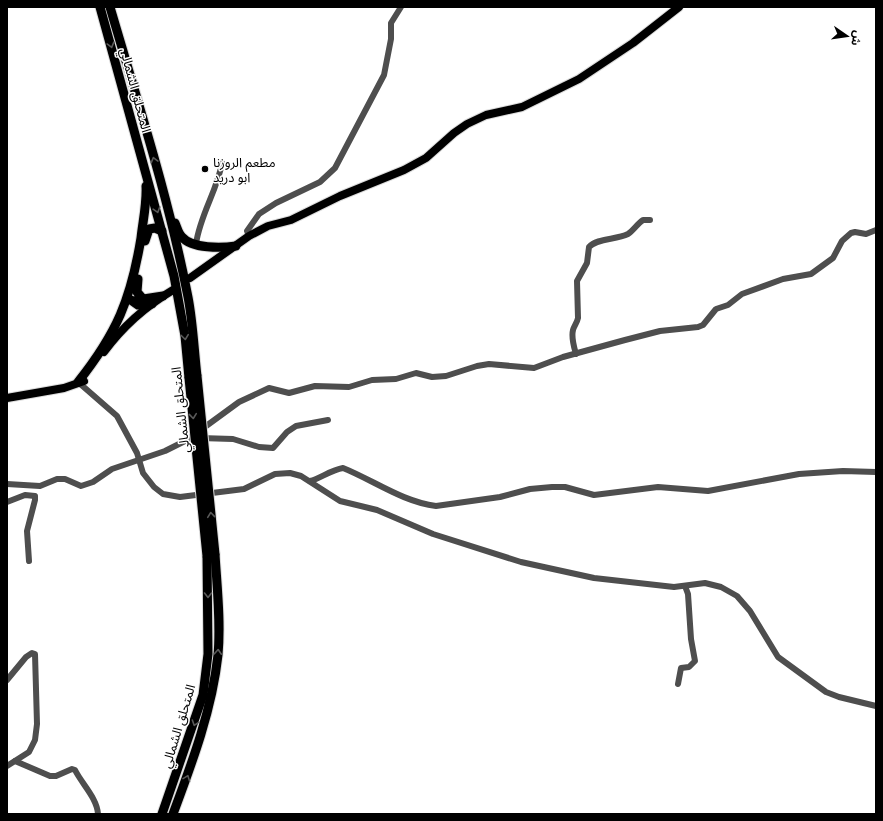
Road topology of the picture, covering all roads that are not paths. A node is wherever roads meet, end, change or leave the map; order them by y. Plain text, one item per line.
1 (100, 7) edge
2 (110, 7) edge
3 (401, 7) edge
4 (679, 7) edge
5 (222, 163) dead end
6 (145, 174) junction
7 (161, 188) junction
8 (650, 220) dead end
9 (876, 230) edge
10 (162, 231) junction
11 (249, 236) junction
12 (193, 243) junction
13 (236, 246) joint
14 (220, 252) junction
15 (182, 269) junction
16 (190, 278) dead end
17 (136, 286) junction
18 (173, 290) dead end
19 (164, 296) junction
20 (143, 299) junction
21 (129, 302) junction
22 (152, 304) junction
23 (120, 331) junction
24 (576, 354) junction
25 (194, 377) junction
26 (78, 382) junction
27 (7, 398) edge
28 (328, 420) dead end
29 (190, 438) junction
30 (139, 460) junction
31 (876, 472) edge
32 (310, 481) junction
33 (7, 484) edge
34 (7, 502) edge
35 (211, 555) junction
36 (29, 561) dead end
37 (685, 586) junction
38 (7, 680) edge
39 (678, 684) dead end
40 (876, 706) edge
41 (16, 761) junction
42 (7, 766) edge
43 (98, 814) edge
44 (162, 814) edge
45 (173, 814) edge

1 -> 6 highway, المتحلق الشمالي
7 -> 2 highway, المتحلق الشمالي
3 - 11 street
4 - 11 main road
5 - 12 street
6 -> 10 highway, المتحلق الشمالي
6 - 21 highway
7 - 12 highway
7 - 15 highway, المتحلق الشمالي
8 - 24 street
9 - 24 street
10 - 17 highway
10 -> 25 highway, المتحلق الشمالي
11 - 13 main road
12 - 14 highway
12 - 15 highway
13 - 14 highway
14 - 16 main road
15 - 25 highway, المتحلق الشمالي
17 - 20 highway
17 - 21 highway
18 - 19 main road
19 - 20 highway
19 - 22 main road
20 - 21 highway
21 - 22 highway
21 - 23 highway
21 - 26 highway
22 - 23 main road
23 - 26 main road
24 - 29 street
25 - 35 highway, المتحلق الشمالي, bridge
26 - 27 main road
26 - 30 street
28 - 29 street
29 - 30 street
30 - 32 street
30 - 33 street
31 - 32 street
32 - 37 street
34 - 36 street
35 -> 44 highway, المتحلق الشمالي
45 -> 35 highway, المتحلق الشمالي
37 - 39 street
37 - 40 street
38 - 41 street
41 - 42 street
41 - 43 street

